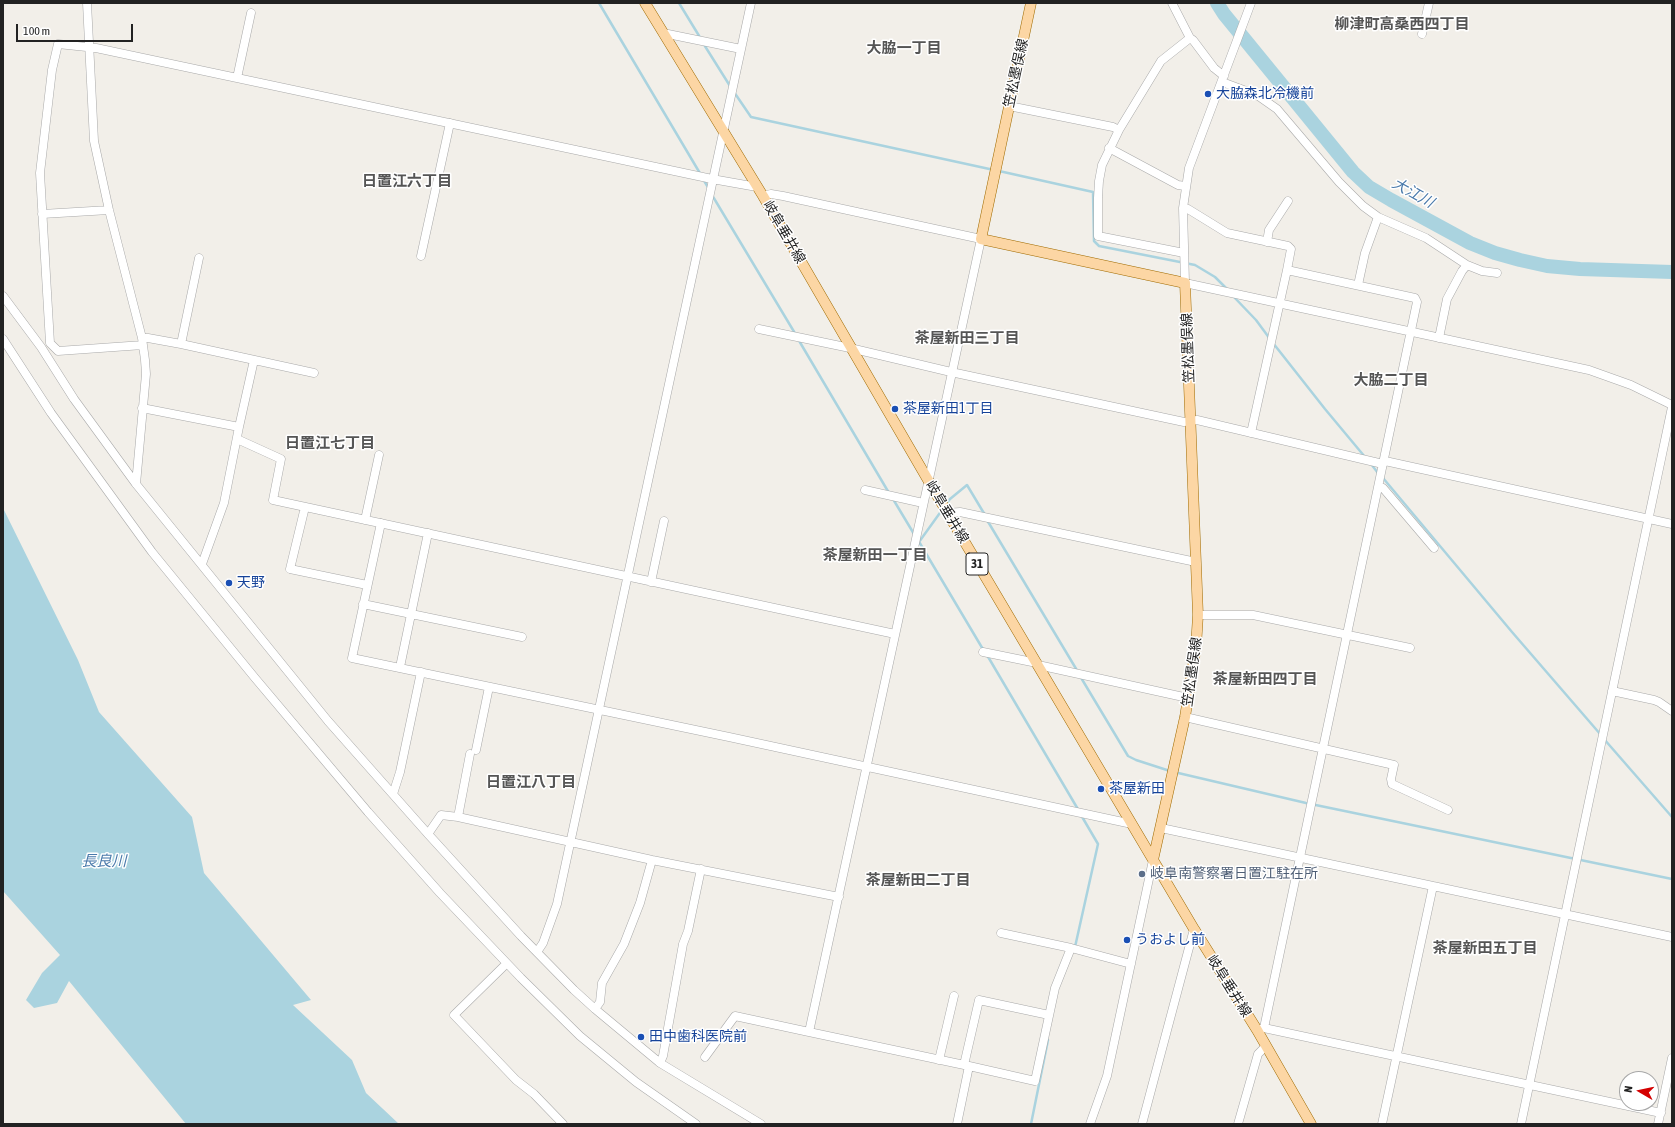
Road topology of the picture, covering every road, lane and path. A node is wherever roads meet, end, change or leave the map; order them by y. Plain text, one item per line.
1 (87, 3) edge
2 (645, 3) edge
3 (751, 3) edge
4 (1031, 3) edge
5 (1172, 3) edge
6 (1251, 3) edge
7 (1429, 3) edge
8 (251, 12) dead end
9 (662, 33) junction
10 (1422, 34) dead end
11 (1190, 38) junction
12 (90, 47) junction
13 (741, 49) junction
14 (237, 78) junction
15 (1223, 79) junction
16 (1009, 106) junction
17 (450, 123) junction
18 (1119, 130) junction
19 (723, 132) junction
20 (1109, 148) junction
21 (712, 179) junction
22 (1185, 186) junction
23 (760, 191) junction
24 (1288, 200) dead end
25 (1183, 208) junction
26 (109, 210) junction
27 (42, 214) junction
28 (1378, 217) junction
29 (980, 239) junction
30 (1267, 242) junction
31 (1184, 253) junction
32 (421, 256) dead end
33 (199, 258) dead end
34 (1467, 265) junction
35 (1287, 270) junction
36 (1497, 273) dead end
37 (1185, 283) junction
38 (1358, 285) junction
39 (3, 296) edge
40 (1279, 304) junction
41 (759, 329) dead end
42 (1411, 332) junction
43 (1439, 338) junction
44 (3, 339) edge
45 (143, 342) junction
46 (181, 344) junction
47 (850, 348) junction
48 (254, 360) junction
49 (951, 372) junction
50 (314, 373) dead end
51 (1672, 406) edge
52 (142, 408) junction
53 (1191, 421) junction
54 (239, 427) junction
55 (1251, 433) junction
56 (237, 439) junction
57 (379, 455) dead end
58 (1384, 462) junction
59 (928, 480) junction
60 (136, 484) junction
61 (1378, 486) junction
62 (865, 490) dead end
63 (923, 504) junction
64 (305, 507) junction
65 (947, 513) junction
66 (1648, 518) junction
67 (366, 520) junction
68 (664, 521) dead end
69 (381, 523) junction
70 (1672, 524) edge
71 (428, 533) junction
72 (1434, 548) dead end
73 (1196, 562) junction
74 (202, 564) junction
75 (628, 577) junction
76 (651, 582) junction
77 (367, 585) junction
78 (363, 604) junction
79 (411, 613) junction
80 (1198, 615) junction
81 (895, 634) junction
82 (1347, 635) junction
83 (522, 637) dead end
84 (1410, 648) dead end
85 (983, 652) dead end
86 (1038, 664) junction
87 (400, 667) junction
88 (421, 672) junction
89 (489, 687) junction
90 (1612, 691) junction
91 (1188, 698) junction
92 (599, 709) junction
93 (1672, 711) edge
94 (1185, 717) junction
95 (1323, 749) junction
96 (866, 767) junction
97 (393, 794) junction
98 (1448, 810) dead end
99 (458, 817) junction
100 (1132, 824) junction
101 (1161, 828) junction
102 (428, 834) junction
103 (570, 841) junction
104 (1299, 858) junction
105 (652, 860) junction
106 (1153, 860) junction
107 (701, 869) junction
108 (1433, 886) junction
109 (839, 897) junction
110 (1565, 914) junction
111 (1194, 929) junction
112 (1001, 933) dead end
113 (1672, 937) edge
114 (1071, 948) junction
115 (537, 952) junction
116 (1131, 964) junction
117 (503, 967) dead end
118 (954, 996) dead end
119 (595, 1009) junction
120 (1049, 1015) junction
121 (1260, 1029) junction
122 (810, 1032) junction
123 (1266, 1046) junction
124 (705, 1057) dead end
125 (1396, 1057) junction
126 (1672, 1058) edge
127 (939, 1060) junction
128 (660, 1063) junction
129 (967, 1066) junction
130 (1529, 1084) junction
131 (1661, 1113) junction
132 (564, 1124) edge
133 (696, 1124) edge
134 (761, 1124) edge
135 (957, 1124) edge
136 (1090, 1124) edge
137 (1142, 1124) edge
138 (1238, 1124) edge
139 (1310, 1124) edge
140 (1382, 1124) edge
141 (1521, 1124) edge
142 (1658, 1124) edge

1 - 12 street
2 - 9 main road, 岐阜垂井線 / 31
3 - 13 street
4 - 16 main road, 笠松墨俣線
5 - 11 street
6 - 15 street
7 - 10 street
8 - 14 street
9 - 13 street
9 - 19 main road, 岐阜垂井線 / 31
11 - 15 street
11 - 18 street
12 - 14 street
12 - 26 street
12 - 27 street
13 - 19 street
14 - 17 street
15 - 22 street
15 - 28 street
16 - 18 street
16 - 29 main road, 笠松墨俣線
17 - 21 street
17 - 32 street
18 - 20 street
19 - 21 street
19 - 23 main road, 岐阜垂井線 / 31
20 - 22 street
20 - 31 street
21 - 23 street
21 - 75 street
22 - 25 street
23 - 29 street
23 - 47 main road, 岐阜垂井線 / 31
24 - 30 street
25 - 30 street
25 - 31 street
26 - 27 street
26 - 45 street
27 - 45 street
28 - 34 street
28 - 38 street
29 - 37 main road
29 - 49 street
30 - 35 street
31 - 37 street
33 - 46 street
34 - 36 street
34 - 43 street
35 - 38 street
35 - 40 street
37 - 40 street
37 - 53 main road, 笠松墨俣線
38 - 42 street
39 - 60 street
40 - 42 street
40 - 55 street
41 - 47 street
42 - 43 street
42 - 58 street
43 - 51 street
44 - 133 street
45 - 46 street
45 - 52 street
46 - 48 street
47 - 49 street
47 - 59 main road, 岐阜垂井線 / 31
48 - 50 street
48 - 54 street
49 - 53 street
49 - 59 street
51 - 66 street
52 - 54 street
52 - 60 street
53 - 55 street
53 - 73 main road, 笠松墨俣線
54 - 56 street
55 - 58 street
56 - 64 street
56 - 74 street
57 - 67 street
58 - 61 street
58 - 66 street
59 - 63 street
59 - 65 main road, 岐阜垂井線 / 31
60 - 74 street
61 - 72 street
61 - 82 street
62 - 63 street
63 - 81 street
64 - 67 street
64 - 77 street
65 - 73 street
65 - 86 main road, 岐阜垂井線 / 31
66 - 70 street
66 - 90 street
67 - 69 street
68 - 76 street
69 - 71 street
69 - 77 street
71 - 75 street
71 - 79 street
73 - 80 main road, 笠松墨俣線
74 - 97 street
75 - 76 street
75 - 92 street
76 - 81 street
77 - 78 street
78 - 79 street
78 - 87 street
79 - 83 street
79 - 87 street
80 - 82 street
80 - 91 main road, 笠松墨俣線
81 - 96 street
82 - 84 street
82 - 95 street
85 - 86 street
86 - 91 street
86 - 100 main road, 岐阜垂井線 / 31
87 - 88 street
88 - 89 street
88 - 97 street
89 - 92 street
89 - 99 street
90 - 93 street
90 - 110 street
91 - 94 main road, 笠松墨俣線
92 - 96 street
92 - 103 street
94 - 95 street
94 - 101 main road, 笠松墨俣線
95 - 98 street
95 - 104 street
96 - 100 street
96 - 109 street
97 - 102 street
99 - 102 street
99 - 103 street
100 - 106 main road, 岐阜垂井線 / 31
101 - 104 street
101 - 106 main road, 笠松墨俣線
102 - 115 street
103 - 105 street
103 - 115 street
104 - 108 street
104 - 121 street
105 - 107 street
105 - 119 street
106 - 111 main road, 岐阜垂井線 / 31
106 - 116 street
107 - 109 street
107 - 128 street
108 - 110 street
108 - 125 street
109 - 122 street
110 - 113 street
110 - 130 street
111 - 121 main road, 岐阜垂井線 / 31
111 - 137 street
112 - 114 street
114 - 116 street
114 - 120 street
115 - 119 street
116 - 136 street
117 - 132 street
118 - 127 street
119 - 128 street
120 - 129 street
120 - 129 street
121 - 123 main road, 岐阜垂井線 / 31
121 - 125 street
122 - 124 street
122 - 127 street
123 - 138 street
123 - 139 main road, 岐阜垂井線 / 31
125 - 130 street
125 - 140 street
126 - 131 street
127 - 129 street
128 - 134 street
129 - 135 street
130 - 131 street
130 - 141 street
131 - 142 street

